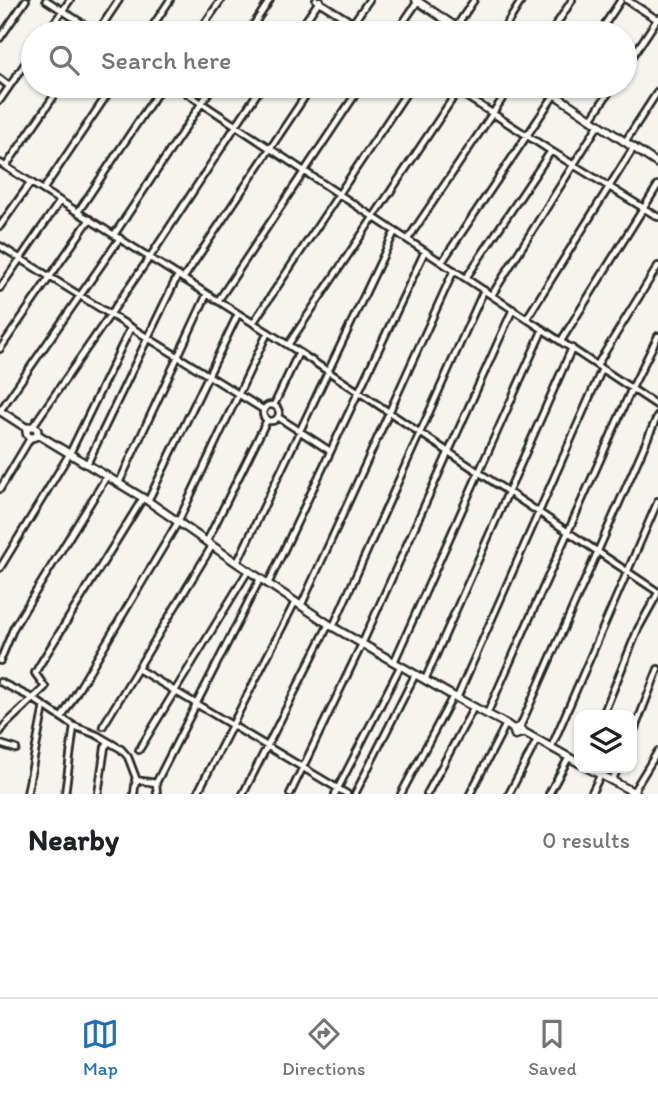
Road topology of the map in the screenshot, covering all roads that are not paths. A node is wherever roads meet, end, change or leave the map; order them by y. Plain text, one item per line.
1 (26, 0) edge
2 (46, 0) edge
3 (70, 0) edge
4 (119, 0) edge
5 (170, 0) edge
6 (221, 0) edge
7 (270, 0) edge
8 (369, 0) edge
9 (474, 0) edge
10 (522, 0) edge
11 (572, 0) edge
12 (621, 0) edge
13 (627, 0) edge
14 (318, 1) edge
15 (420, 1) edge
16 (62, 10) junction
17 (658, 19) edge
18 (55, 21) edge
19 (79, 21) edge
20 (105, 21) edge
21 (156, 21) edge
22 (206, 21) edge
23 (256, 21) edge
24 (306, 21) edge
25 (348, 21) edge
26 (354, 21) edge
27 (405, 21) edge
28 (447, 21) edge
29 (458, 21) edge
30 (508, 21) edge
31 (559, 21) edge
32 (608, 21) edge
33 (0, 38) edge
34 (637, 50) edge
35 (21, 69) edge
36 (0, 79) edge
37 (9, 86) junction
38 (658, 91) edge
39 (53, 98) edge
40 (105, 98) edge
41 (154, 98) edge
42 (194, 98) edge
43 (205, 98) edge
44 (254, 98) edge
45 (304, 98) edge
46 (353, 98) edge
47 (403, 98) edge
48 (452, 98) edge
49 (473, 98) edge
50 (503, 98) edge
51 (555, 98) edge
52 (561, 98) edge
53 (605, 98) edge
54 (0, 100) edge
55 (202, 103) junction
56 (493, 113) junction
57 (591, 119) junction
58 (599, 124) junction
59 (236, 125) junction
60 (527, 135) junction
61 (625, 142) junction
62 (634, 147) junction
63 (270, 148) junction
64 (551, 152) junction
65 (0, 163) edge
66 (658, 164) edge
67 (574, 165) junction
68 (6, 166) junction
69 (304, 171) junction
70 (31, 182) junction
71 (658, 185) edge
72 (609, 187) junction
73 (43, 190) junction
74 (339, 194) junction
75 (61, 201) junction
76 (643, 208) junction
77 (78, 212) junction
78 (373, 216) junction
79 (658, 216) edge
80 (90, 219) junction
81 (0, 226) edge
82 (394, 231) junction
83 (114, 234) junction
84 (120, 238) junction
85 (408, 239) junction
86 (0, 246) edge
87 (425, 251) junction
88 (149, 257) junction
89 (20, 259) junction
90 (442, 262) junction
91 (658, 266) edge
92 (454, 270) junction
93 (178, 275) junction
94 (50, 277) junction
95 (466, 278) junction
96 (183, 279) junction
97 (0, 288) edge
98 (484, 290) junction
99 (207, 294) junction
100 (492, 295) junction
101 (80, 296) junction
102 (218, 300) junction
103 (513, 309) junction
104 (238, 314) junction
105 (111, 315) junction
106 (527, 318) junction
107 (253, 323) junction
108 (131, 327) junction
109 (543, 329) junction
110 (268, 332) junction
111 (658, 337) edge
112 (148, 338) junction
113 (561, 341) junction
114 (288, 345) junction
115 (572, 348) junction
116 (0, 349) edge
117 (299, 352) junction
118 (178, 356) junction
119 (599, 367) junction
120 (328, 371) junction
121 (209, 375) junction
122 (632, 388) junction
123 (359, 392) junction
124 (239, 394) junction
125 (274, 405) junction
126 (658, 406) edge
127 (264, 410) junction
128 (0, 411) edge
129 (389, 412) junction
130 (658, 415) edge
131 (278, 417) junction
132 (267, 420) junction
133 (30, 428) junction
134 (299, 431) junction
135 (420, 432) junction
136 (34, 435) junction
137 (330, 451) junction
138 (450, 452) junction
139 (69, 453) junction
140 (87, 464) junction
141 (480, 472) junction
142 (107, 476) junction
143 (119, 483) junction
144 (0, 489) edge
145 (508, 491) junction
146 (146, 500) junction
147 (658, 501) edge
148 (539, 512) junction
149 (178, 522) junction
150 (568, 531) junction
151 (210, 543) junction
152 (598, 551) junction
153 (237, 564) junction
154 (0, 568) edge
155 (248, 571) junction
156 (628, 571) junction
157 (260, 579) junction
158 (268, 584) junction
159 (658, 592) edge
160 (298, 604) junction
161 (331, 625) junction
162 (362, 644) junction
163 (0, 661) edge
164 (397, 665) junction
165 (138, 669) junction
166 (658, 669) edge
167 (415, 675) junction
168 (425, 680) junction
169 (0, 682) edge
170 (175, 692) junction
171 (455, 697) junction
172 (32, 698) junction
173 (196, 704) junction
174 (44, 706) junction
175 (474, 707) junction
176 (605, 710) edge
177 (487, 714) junction
178 (62, 717) junction
179 (637, 723) edge
180 (506, 724) junction
181 (74, 726) junction
182 (103, 726) dead end
183 (232, 726) junction
184 (518, 729) junction
185 (0, 732) edge
186 (537, 740) junction
187 (109, 742) junction
188 (0, 743) edge
189 (267, 747) junction
190 (551, 748) junction
191 (16, 749) dead end
192 (139, 750) dead end
193 (0, 751) edge
194 (658, 751) edge
195 (569, 757) junction
196 (574, 760) edge
197 (304, 769) junction
198 (597, 773) edge
199 (616, 773) edge
200 (601, 775) junction
201 (135, 780) junction
202 (612, 781) junction
203 (156, 783) junction
204 (337, 792) edge
205 (634, 793) edge
206 (27, 794) edge
207 (65, 794) edge
208 (98, 794) edge
209 (134, 794) edge
210 (157, 794) edge
211 (197, 794) edge
212 (243, 794) edge
213 (290, 794) edge
214 (347, 794) edge
215 (355, 794) edge
216 (401, 794) edge
217 (427, 794) edge
218 (470, 794) edge
219 (509, 794) edge
220 (549, 794) edge
221 (591, 794) edge

1 - 33 street
2 - 16 street
3 - 16 street
4 - 20 street
5 - 21 street
6 - 22 street
7 - 23 street
8 - 26 street
9 - 29 street
10 - 30 street
11 - 31 street
12 - 32 street
13 - 17 street
14 - 24 street
14 - 25 street
15 - 27 street
15 - 28 main road
16 - 18 street
16 - 19 street
17 - 34 street
35 - 37 street
36 - 37 street
37 - 54 street
38 - 61 street
39 - 68 street
40 - 73 street
41 - 77 street
42 - 55 street
43 - 55 street
44 - 59 street
45 - 63 street
46 - 69 street
47 - 74 street
48 - 78 street
49 - 56 street
50 - 56 street
51 - 60 street
52 - 57 main road
53 - 57 street
55 - 59 street
55 - 83 street
56 - 60 street
56 - 85 street
57 - 58 main road
58 - 61 main road
58 - 67 street
59 - 63 street
59 - 88 street
60 - 64 street
60 - 90 street
61 - 62 main road
62 - 66 main road
62 - 72 street
63 - 69 street
63 - 96 street
64 - 67 street
64 - 95 street
65 - 68 street
67 - 72 street
67 - 100 street
68 - 70 street
69 - 74 street
69 - 102 street
70 - 73 street
70 - 81 street
71 - 76 street
72 - 76 street
72 - 106 street
73 - 75 street
74 - 78 street
74 - 107 street
75 - 77 street
75 - 89 street
76 - 79 street
76 - 113 street
77 - 80 street
78 - 82 street
78 - 114 street
80 - 83 street
80 - 94 street
82 - 85 street
82 - 120 street
83 - 84 street
84 - 88 street
84 - 101 street
85 - 87 street
86 - 89 street
87 - 90 street
87 - 123 street
88 - 93 street
88 - 105 street
89 - 94 street
89 - 97 street
90 - 92 street
91 - 119 street
92 - 95 street
92 - 129 street
93 - 96 street
93 - 112 street
94 - 101 street
94 - 116 street
95 - 98 street
96 - 99 street
98 - 100 street
98 - 135 street
99 - 102 street
99 - 118 street
100 - 103 street
101 - 105 street
101 - 128 street
102 - 104 street
103 - 106 street
103 - 138 street
104 - 107 street
104 - 121 street
105 - 108 street
105 - 133 street
106 - 109 street
107 - 110 street
108 - 112 street
108 - 139 street
109 - 113 street
109 - 141 street
110 - 114 street
110 - 124 street
111 - 122 street
112 - 118 street
112 - 140 street
113 - 115 street
114 - 117 street
115 - 119 street
115 - 145 street
117 - 120 street
117 - 125 street
118 - 121 street
118 - 143 street
119 - 122 street
119 - 148 street
120 - 123 street
120 - 134 street
121 - 124 street
121 - 146 street
122 - 126 street
122 - 150 street
123 - 129 street
123 - 137 street
124 - 127 street
124 - 149 street
125 - 127 street
125 - 131 street
127 - 132 street
128 - 133 main road
129 - 135 street
129 - 160 street
130 - 152 street
131 - 132 street
131 - 134 street
132 - 151 street
133 - 136 main road
134 - 137 street
134 - 153 street
135 - 138 street
135 - 161 street
136 - 139 main road
136 - 144 street
137 - 158 street
138 - 141 street
138 - 162 street
139 - 140 main road
139 - 154 street
140 - 142 main road
141 - 145 street
141 - 164 street
142 - 143 main road
142 - 163 street
143 - 146 main road
145 - 148 street
145 - 168 street
146 - 149 main road
146 - 172 street
147 - 156 street
148 - 150 street
148 - 171 street
149 - 151 main road
149 - 178 street
150 - 152 street
150 - 177 street
151 - 153 main road
151 - 165 street
152 - 156 street
152 - 184 street
153 - 155 main road
155 - 157 main road
155 - 170 street
156 - 159 street
156 - 190 street
157 - 158 main road
157 - 173 street
158 - 160 main road
159 - 176 street
160 - 161 main road
160 - 183 street
161 - 162 main road
161 - 189 street
162 - 164 main road
162 - 197 street
164 - 167 main road
164 - 204 street
165 - 170 street
165 - 182 street
166 - 179 street
167 - 168 main road
167 - 215 street
168 - 171 main road
169 - 172 street
170 - 173 street
170 - 192 street
171 - 175 main road
171 - 216 street
172 - 174 street
172 - 185 street
173 - 183 street
173 - 203 street
174 - 178 street
174 - 206 street
175 - 177 main road
175 - 217 street
177 - 180 main road
178 - 181 street
180 - 184 main road
180 - 218 street
181 - 187 street
181 - 207 street
183 - 189 street
183 - 211 street
184 - 186 main road
186 - 190 main road
186 - 219 street
187 - 201 street
187 - 208 street
188 - 191 street
188 - 193 street
189 - 197 street
189 - 212 street
190 - 195 main road
194 - 205 street
195 - 196 main road
195 - 220 street
197 - 204 street
197 - 213 street
198 - 200 main road
199 - 202 street
200 - 202 main road
200 - 221 street
201 - 203 street
201 - 209 street
202 - 205 main road
203 - 210 street
204 - 214 street

